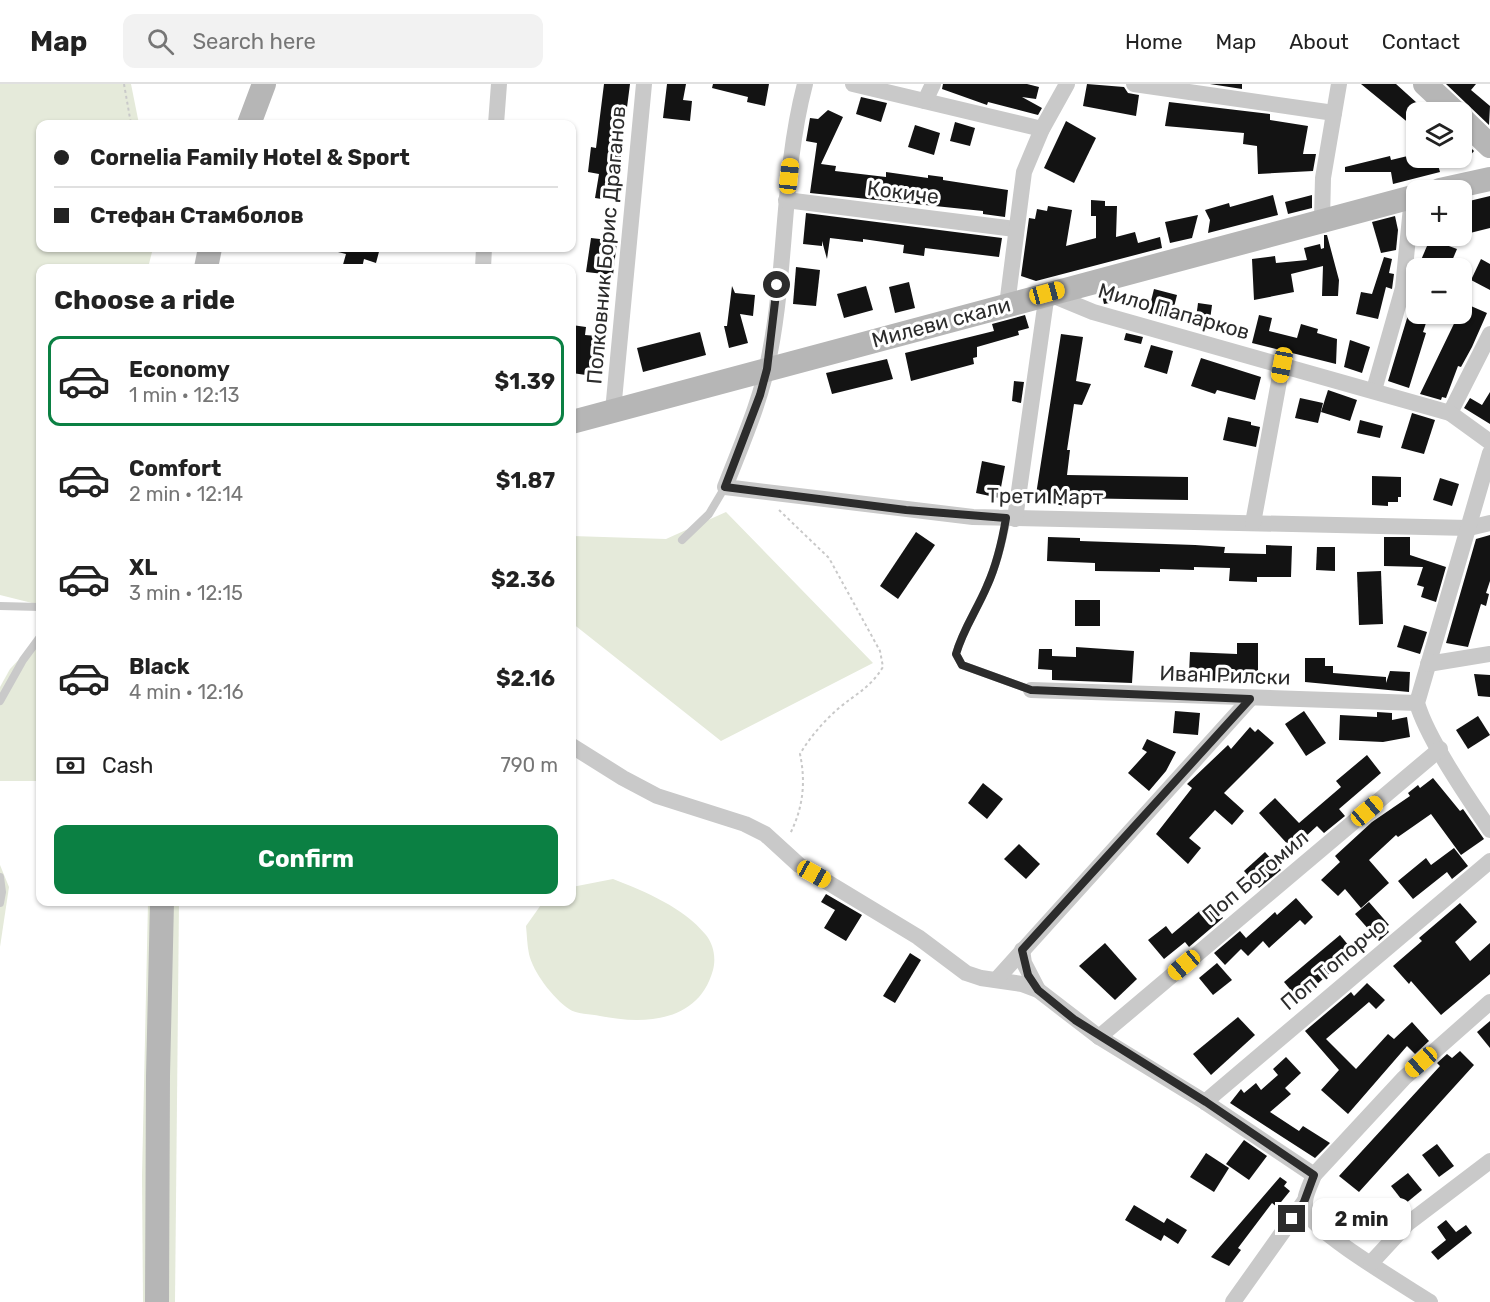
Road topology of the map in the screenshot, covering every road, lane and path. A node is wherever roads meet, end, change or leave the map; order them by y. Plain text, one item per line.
1 (124, 84) edge
2 (264, 84) edge
3 (499, 84) edge
4 (644, 84) edge
5 (805, 84) edge
6 (853, 84) edge
7 (933, 84) edge
8 (1067, 84) edge
9 (1134, 84) edge
10 (1339, 84) edge
11 (1429, 85) edge
12 (925, 101) junction
13 (1445, 102) edge
14 (1334, 113) junction
15 (130, 120) edge
16 (250, 120) edge
17 (495, 120) edge
18 (1042, 129) junction
19 (1472, 129) edge
20 (1490, 146) edge
21 (1490, 179) edge
22 (1472, 183) edge
23 (1406, 199) edge
24 (786, 200) junction
25 (1322, 220) junction
26 (1015, 228) junction
27 (1409, 246) edge
28 (1047, 293) junction
29 (1006, 305) junction
30 (1490, 334) edge
31 (1282, 365) junction
32 (767, 369) junction
33 (1374, 390) junction
34 (613, 411) junction
35 (1450, 413) junction
36 (576, 421) edge
37 (1490, 442) edge
38 (1490, 453) edge
39 (725, 487) junction
40 (756, 491) junction
41 (1011, 519) junction
42 (1253, 523) junction
43 (1490, 524) edge
44 (1469, 528) junction
45 (682, 540) dead end
46 (0, 606) edge
47 (36, 608) edge
48 (36, 642) edge
49 (1490, 654) edge
50 (1428, 664) junction
51 (1031, 690) joint
52 (1250, 699) junction
53 (0, 700) edge
54 (1417, 703) junction
55 (576, 749) edge
56 (1440, 749) junction
57 (1487, 820) edge
58 (782, 850) junction
59 (1490, 861) edge
60 (0, 877) edge
61 (0, 903) edge
62 (162, 906) edge
63 (1022, 950) junction
64 (996, 980) junction
65 (1038, 990) junction
66 (1490, 1002) edge
67 (1099, 1037) junction
68 (1206, 1102) junction
69 (1490, 1161) edge
70 (1314, 1175) junction
71 (1304, 1202) junction
72 (1371, 1263) junction
73 (157, 1302) edge
74 (1233, 1302) edge
75 (1430, 1302) edge

1 - 15 path
2 - 16 street
3 - 17 street
4 - 34 street, Полковник Борис Драганов
5 - 24 street
6 - 12 street
7 - 12 street
8 - 18 street
9 - 14 street
10 - 14 street
11 - 13 street
12 - 18 street
14 - 25 street
18 - 26 street
19 - 20 street
21 - 22 street
23 - 25 street, Милеви скали
24 - 26 street, Кокиче
24 - 32 street
25 - 28 street, Милеви скали
26 - 29 street
27 - 33 street
28 - 29 street, Милеви скали
28 - 31 street, Мило Папарков
28 - 41 street
29 - 32 street, Милеви скали
30 - 35 street
31 - 33 street, Мило Папарков
31 - 42 street
32 - 34 street, Милеви скали
32 - 39 street
33 - 35 street, Мило Папарков
34 - 36 street, Милеви скали
35 - 37 street, Мило Папарков
38 - 44 street
39 - 40 street, Трети Март
39 - 45 lane
40 - 41 street, Трети Март
40 - 58 path
41 - 42 street, Трети Март
41 - 51 lane
42 - 44 street, Трети Март
43 - 44 street, Трети Март
44 - 50 street
46 - 47 lane
48 - 53 lane
49 - 50 street
50 - 54 street
51 - 52 street, Иван Рилски
52 - 54 street, Иван Рилски
52 - 63 street
54 - 56 street
55 - 58 street
56 - 57 street
56 - 67 street, Поп Богомил
58 - 64 street
59 - 68 street, Поп Топорчо
60 - 61 lane
62 - 73 street
63 - 64 street
63 - 65 street
64 - 65 street
65 - 67 street
66 - 70 street
67 - 68 street
68 - 70 street
69 - 72 street
70 - 71 street
71 - 72 street
71 - 74 street
72 - 75 street

